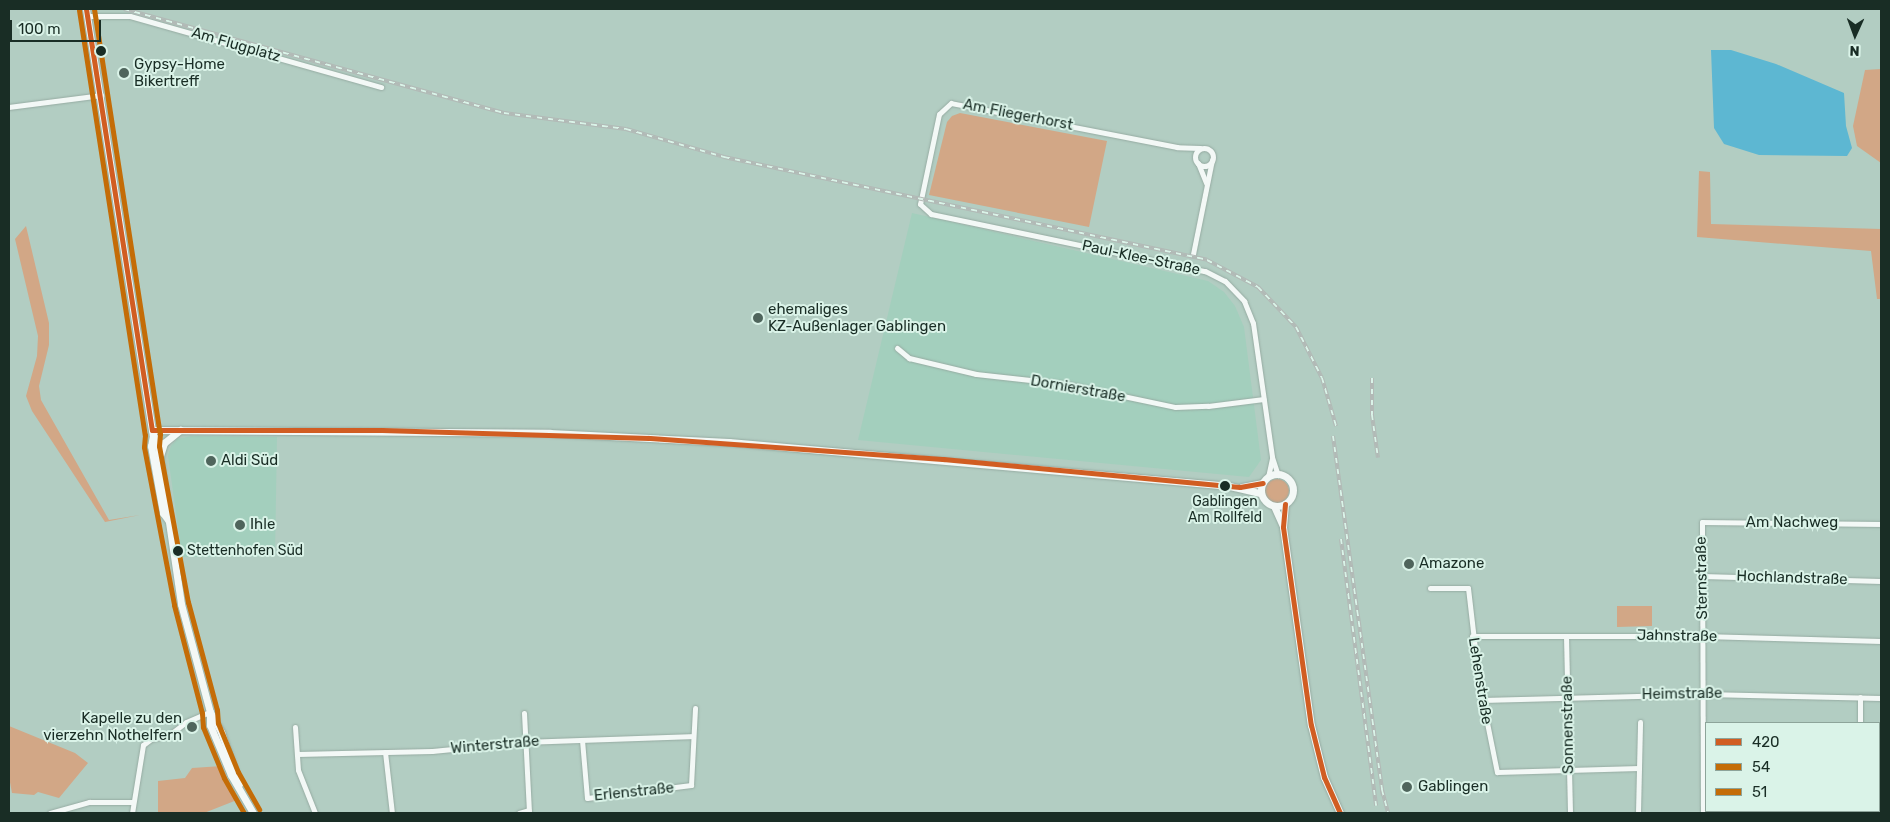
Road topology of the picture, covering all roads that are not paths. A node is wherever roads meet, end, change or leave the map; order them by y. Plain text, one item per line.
1 (88, 12) edge
2 (381, 87) dead end
3 (101, 95) junction
4 (9, 107) edge
5 (1177, 147) junction
6 (1200, 148) junction
7 (1212, 160) junction
8 (1197, 162) junction
9 (1206, 191) junction
10 (930, 214) joint
11 (1193, 254) dead end
12 (897, 348) dead end
13 (1264, 399) junction
14 (182, 428) junction
15 (152, 432) junction
16 (1272, 457) junction
17 (160, 461) junction
18 (1278, 475) junction
19 (1266, 480) junction
20 (1240, 487) junction
21 (1261, 493) junction
22 (1285, 504) junction
23 (1274, 506) junction
24 (168, 520) junction
25 (1702, 522) joint
26 (1881, 524) edge
27 (1283, 527) junction
28 (1702, 576) junction
29 (1881, 581) edge
30 (1430, 588) dead end
31 (1472, 636) junction
32 (1566, 636) junction
33 (1703, 636) junction
34 (1881, 641) edge
35 (1705, 694) junction
36 (1567, 697) junction
37 (1860, 697) junction
38 (1881, 698) edge
39 (1482, 700) junction
40 (695, 708) dead end
41 (210, 712) junction
42 (524, 713) dead end
43 (1640, 722) dead end
44 (1705, 722) edge
45 (1860, 722) edge
46 (295, 727) dead end
47 (693, 736) junction
48 (582, 740) junction
49 (525, 742) junction
50 (385, 752) junction
51 (297, 754) junction
52 (1639, 768) junction
53 (1569, 770) junction
54 (1705, 772) edge
55 (133, 802) junction
56 (529, 812) edge
57 (50, 813) edge
58 (132, 813) edge
59 (253, 813) edge
60 (315, 813) edge
61 (392, 813) edge
62 (519, 813) edge
63 (1339, 813) edge
64 (1570, 813) edge
65 (1638, 813) edge
66 (1703, 813) edge

1 - 2 street, Am Flugplatz
1 - 3 street
3 - 4 street
3 - 15 street
5 - 6 street, Am Fliegerhorst
5 - 8 street, Am Fliegerhorst
5 - 10 street, Am Fliegerhorst
6 - 7 street
6 - 8 street
7 - 8 street
7 - 9 street
8 - 9 street
9 - 11 street
10 - 13 street, Paul-Klee-Straße
12 - 13 street, Dornierstraße
13 - 16 street, Paul-Klee-Straße
14 - 15 street
14 - 17 street
14 - 20 street
15 - 17 street
15 - 24 street
16 - 18 street, Paul-Klee-Straße
16 - 19 street, Paul-Klee-Straße
17 - 24 street
18 - 19 street
18 - 22 street
19 - 20 street
19 - 21 street
20 - 21 street
21 - 23 street
22 - 23 street
22 - 27 street
23 - 27 street
24 - 41 street
25 - 26 street, Am Nachweg
25 - 28 street, Sternstraße
27 - 63 street
28 - 29 street, Hochlandstraße
28 - 33 street, Sternstraße
30 - 31 street, Lehenstraße
31 - 32 street, Jahnstraße
31 - 39 street, Lehenstraße
32 - 33 street, Jahnstraße
32 - 36 street, Sonnenstraße
33 - 34 street, Jahnstraße
33 - 35 street, Sternstraße
35 - 36 street, Heimstraße
35 - 37 street, Heimstraße
35 - 44 street, Sternstraße
36 - 39 street, Heimstraße
36 - 53 street, Sonnenstraße
37 - 38 street, Heimstraße
37 - 45 street
39 - 53 street, Lehenstraße
40 - 47 street, Erlenstraße
41 - 55 street
41 - 59 street
42 - 49 street
43 - 52 street
46 - 51 street
47 - 48 street, Winterstraße
47 - 48 street, Erlenstraße
48 - 49 street, Winterstraße
49 - 50 street, Winterstraße
49 - 56 street
50 - 51 street, Winterstraße
50 - 61 street
51 - 60 street
52 - 53 street
52 - 65 street
53 - 64 street, Sonnenstraße
54 - 66 street, Sternstraße
55 - 57 street
55 - 58 street
56 - 62 street

